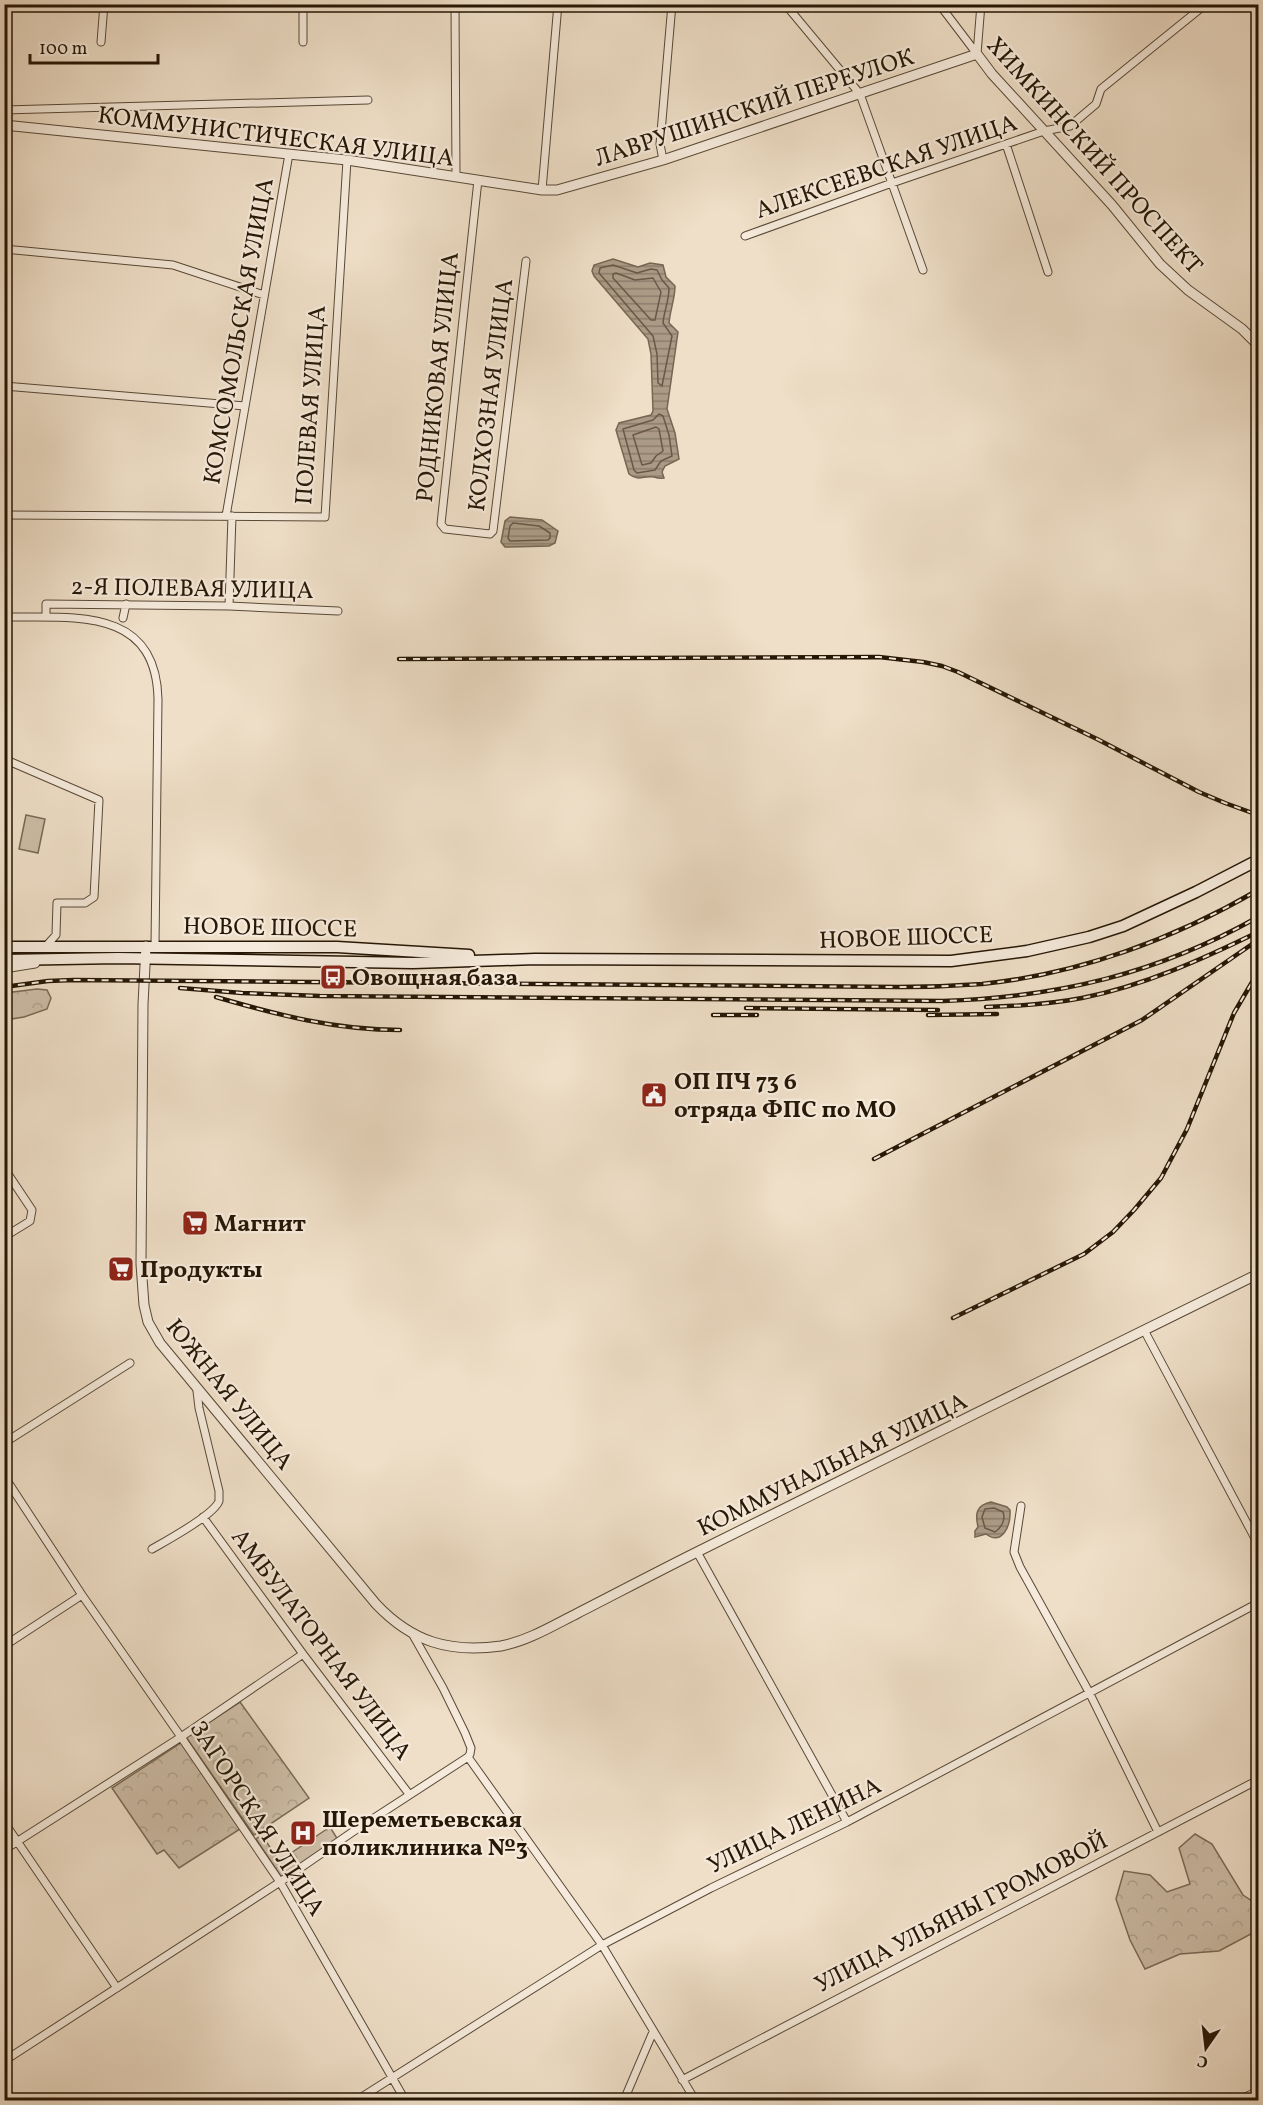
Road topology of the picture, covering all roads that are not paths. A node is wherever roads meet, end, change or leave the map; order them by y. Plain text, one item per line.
1 (104, 4) edge
2 (303, 4) edge
3 (455, 4) edge
4 (558, 4) edge
5 (672, 4) edge
6 (786, 4) edge
7 (939, 4) edge
8 (981, 4) edge
9 (1206, 4) edge
10 (101, 42) dead end
11 (303, 42) dead end
12 (977, 54) junction
13 (860, 94) junction
14 (368, 100) dead end
15 (4, 110) edge
16 (4, 125) edge
17 (1044, 131) junction
18 (1006, 144) junction
19 (289, 154) junction
20 (347, 160) junction
21 (663, 160) junction
22 (456, 176) junction
23 (478, 180) junction
24 (892, 183) junction
25 (542, 190) junction
26 (745, 236) dead end
27 (4, 249) edge
28 (526, 261) dead end
29 (923, 270) dead end
30 (1048, 272) dead end
31 (264, 295) junction
32 (1258, 345) edge
33 (4, 386) edge
34 (245, 406) junction
35 (4, 515) edge
36 (229, 516) junction
37 (492, 533) joint
38 (126, 604) junction
39 (229, 606) junction
40 (338, 611) dead end
41 (4, 617) edge
42 (46, 617) junction
43 (123, 618) dead end
44 (4, 759) edge
45 (1258, 860) edge
46 (56, 935) junction
47 (46, 946) junction
48 (67, 946) junction
49 (151, 946) junction
50 (4, 947) edge
51 (536, 958) junction
52 (69, 959) junction
53 (145, 959) junction
54 (4, 960) edge
55 (4, 968) edge
56 (4, 1168) edge
57 (4, 1237) edge
58 (1258, 1274) edge
59 (1144, 1330) junction
60 (130, 1363) dead end
61 (197, 1390) junction
62 (4, 1443) edge
63 (4, 1476) edge
64 (1021, 1506) dead end
65 (203, 1517) junction
66 (1258, 1544) edge
67 (152, 1550) dead end
68 (697, 1552) junction
69 (82, 1595) junction
70 (1258, 1603) edge
71 (413, 1635) junction
72 (4, 1646) edge
73 (303, 1654) junction
74 (1089, 1692) junction
75 (182, 1737) junction
76 (468, 1757) junction
77 (1258, 1780) edge
78 (409, 1794) junction
79 (4, 1822) edge
80 (847, 1822) junction
81 (1158, 1832) junction
82 (18, 1841) junction
83 (4, 1850) edge
84 (280, 1882) junction
85 (602, 1945) junction
86 (117, 1988) junction
87 (652, 2032) junction
88 (4, 2061) edge
89 (392, 2078) junction
90 (682, 2080) junction
91 (1258, 2091) edge
92 (357, 2100) edge
93 (405, 2100) edge
94 (624, 2100) edge
95 (695, 2100) edge
96 (1239, 2100) edge

1 - 10 street
2 - 11 street
3 - 22 street
4 - 25 street
5 - 21 street
6 - 13 street
7 - 12 street, ХИМКИНСКИЙ ПРОСПЕКТ
8 - 12 street
9 - 17 street, АЛЕКСЕЕВСКАЯ УЛИЦА
12 - 13 street, ЛАВРУШИНСКИЙ ПЕРЕУЛОК
12 - 17 street, ХИМКИНСКИЙ ПРОСПЕКТ
13 - 21 street, ЛАВРУШИНСКИЙ ПЕРЕУЛОК
13 - 24 street
14 - 15 street, КОММУНИСТИЧЕСКАЯ УЛИЦА
16 - 19 street, КОММУНИСТИЧЕСКАЯ УЛИЦА
17 - 18 street, АЛЕКСЕЕВСКАЯ УЛИЦА
17 - 32 street, ХИМКИНСКИЙ ПРОСПЕКТ
18 - 24 street, АЛЕКСЕЕВСКАЯ УЛИЦА
18 - 30 street
19 - 20 street, КОММУНИСТИЧЕСКАЯ УЛИЦА
19 - 31 street, КОМСОМОЛЬСКАЯ УЛИЦА
20 - 22 street, КОММУНИСТИЧЕСКАЯ УЛИЦА
20 - 36 street, ПОЛЕВАЯ УЛИЦА
21 - 25 street, ЛАВРУШИНСКИЙ ПЕРЕУЛОК
22 - 23 street, КОММУНИСТИЧЕСКАЯ УЛИЦА
23 - 25 street, КОММУНИСТИЧЕСКАЯ УЛИЦА
23 - 37 street, РОДНИКОВАЯ УЛИЦА
24 - 26 street, АЛЕКСЕЕВСКАЯ УЛИЦА
24 - 29 street
27 - 31 street
28 - 37 street, КОЛХОЗНАЯ УЛИЦА
31 - 34 street, КОМСОМОЛЬСКАЯ УЛИЦА
33 - 34 street
34 - 36 street, КОМСОМОЛЬСКАЯ УЛИЦА
35 - 36 street, ПОЛЕВАЯ УЛИЦА
36 - 39 street, КОМСОМОЛЬСКАЯ УЛИЦА
38 - 39 street, 2-Я ПОЛЕВАЯ УЛИЦА
38 - 42 street, 2-Я ПОЛЕВАЯ УЛИЦА
38 - 43 street
39 - 40 street, 2-Я ПОЛЕВАЯ УЛИЦА
41 - 42 street
42 - 49 street
44 - 46 street
45 - 51 main road, НОВОЕ ШОССЕ
46 - 47 street
46 - 48 street
47 - 48 main road, НОВОЕ ШОССЕ
47 - 50 main road, НОВОЕ ШОССЕ
48 - 49 main road, НОВОЕ ШОССЕ
49 - 51 main road, НОВОЕ ШОССЕ
49 - 53 street, ЮЖНАЯ УЛИЦА
51 - 53 main road, НОВОЕ ШОССЕ
52 - 53 main road, НОВОЕ ШОССЕ
52 - 54 main road, НОВОЕ ШОССЕ
52 - 55 street
53 - 61 street, ЮЖНАЯ УЛИЦА
56 - 57 street
58 - 59 street, КОММУНАЛЬНАЯ УЛИЦА
59 - 66 street
59 - 68 street, КОММУНАЛЬНАЯ УЛИЦА
60 - 62 street
61 - 65 street
61 - 71 street, ЮЖНАЯ УЛИЦА
63 - 69 street, ЗАГОРСКАЯ УЛИЦА
64 - 74 street
65 - 67 street
65 - 73 street, АМБУЛАТОРНАЯ УЛИЦА
68 - 71 street, КОММУНАЛЬНАЯ УЛИЦА
68 - 80 street
69 - 72 street
69 - 75 street, ЗАГОРСКАЯ УЛИЦА
70 - 74 street, УЛИЦА ЛЕНИНА
71 - 76 street
73 - 75 street
73 - 78 street, АМБУЛАТОРНАЯ УЛИЦА
74 - 80 street, УЛИЦА ЛЕНИНА
74 - 81 street
75 - 82 street
75 - 84 street, ЗАГОРСКАЯ УЛИЦА
76 - 78 street
76 - 85 street
77 - 81 street, УЛИЦА УЛЬЯНЫ ГРОМОВОЙ
78 - 84 street
79 - 82 street
80 - 85 street, УЛИЦА ЛЕНИНА
81 - 90 street, УЛИЦА УЛЬЯНЫ ГРОМОВОЙ
82 - 83 street
82 - 86 street
84 - 86 street
84 - 89 street, ЗАГОРСКАЯ УЛИЦА
85 - 87 street
85 - 89 street, УЛИЦА ЛЕНИНА
86 - 88 street
87 - 90 street
87 - 94 street
89 - 92 street, УЛИЦА ЛЕНИНА
89 - 93 street, ЗАГОРСКАЯ УЛИЦА
90 - 95 street
91 - 96 street

